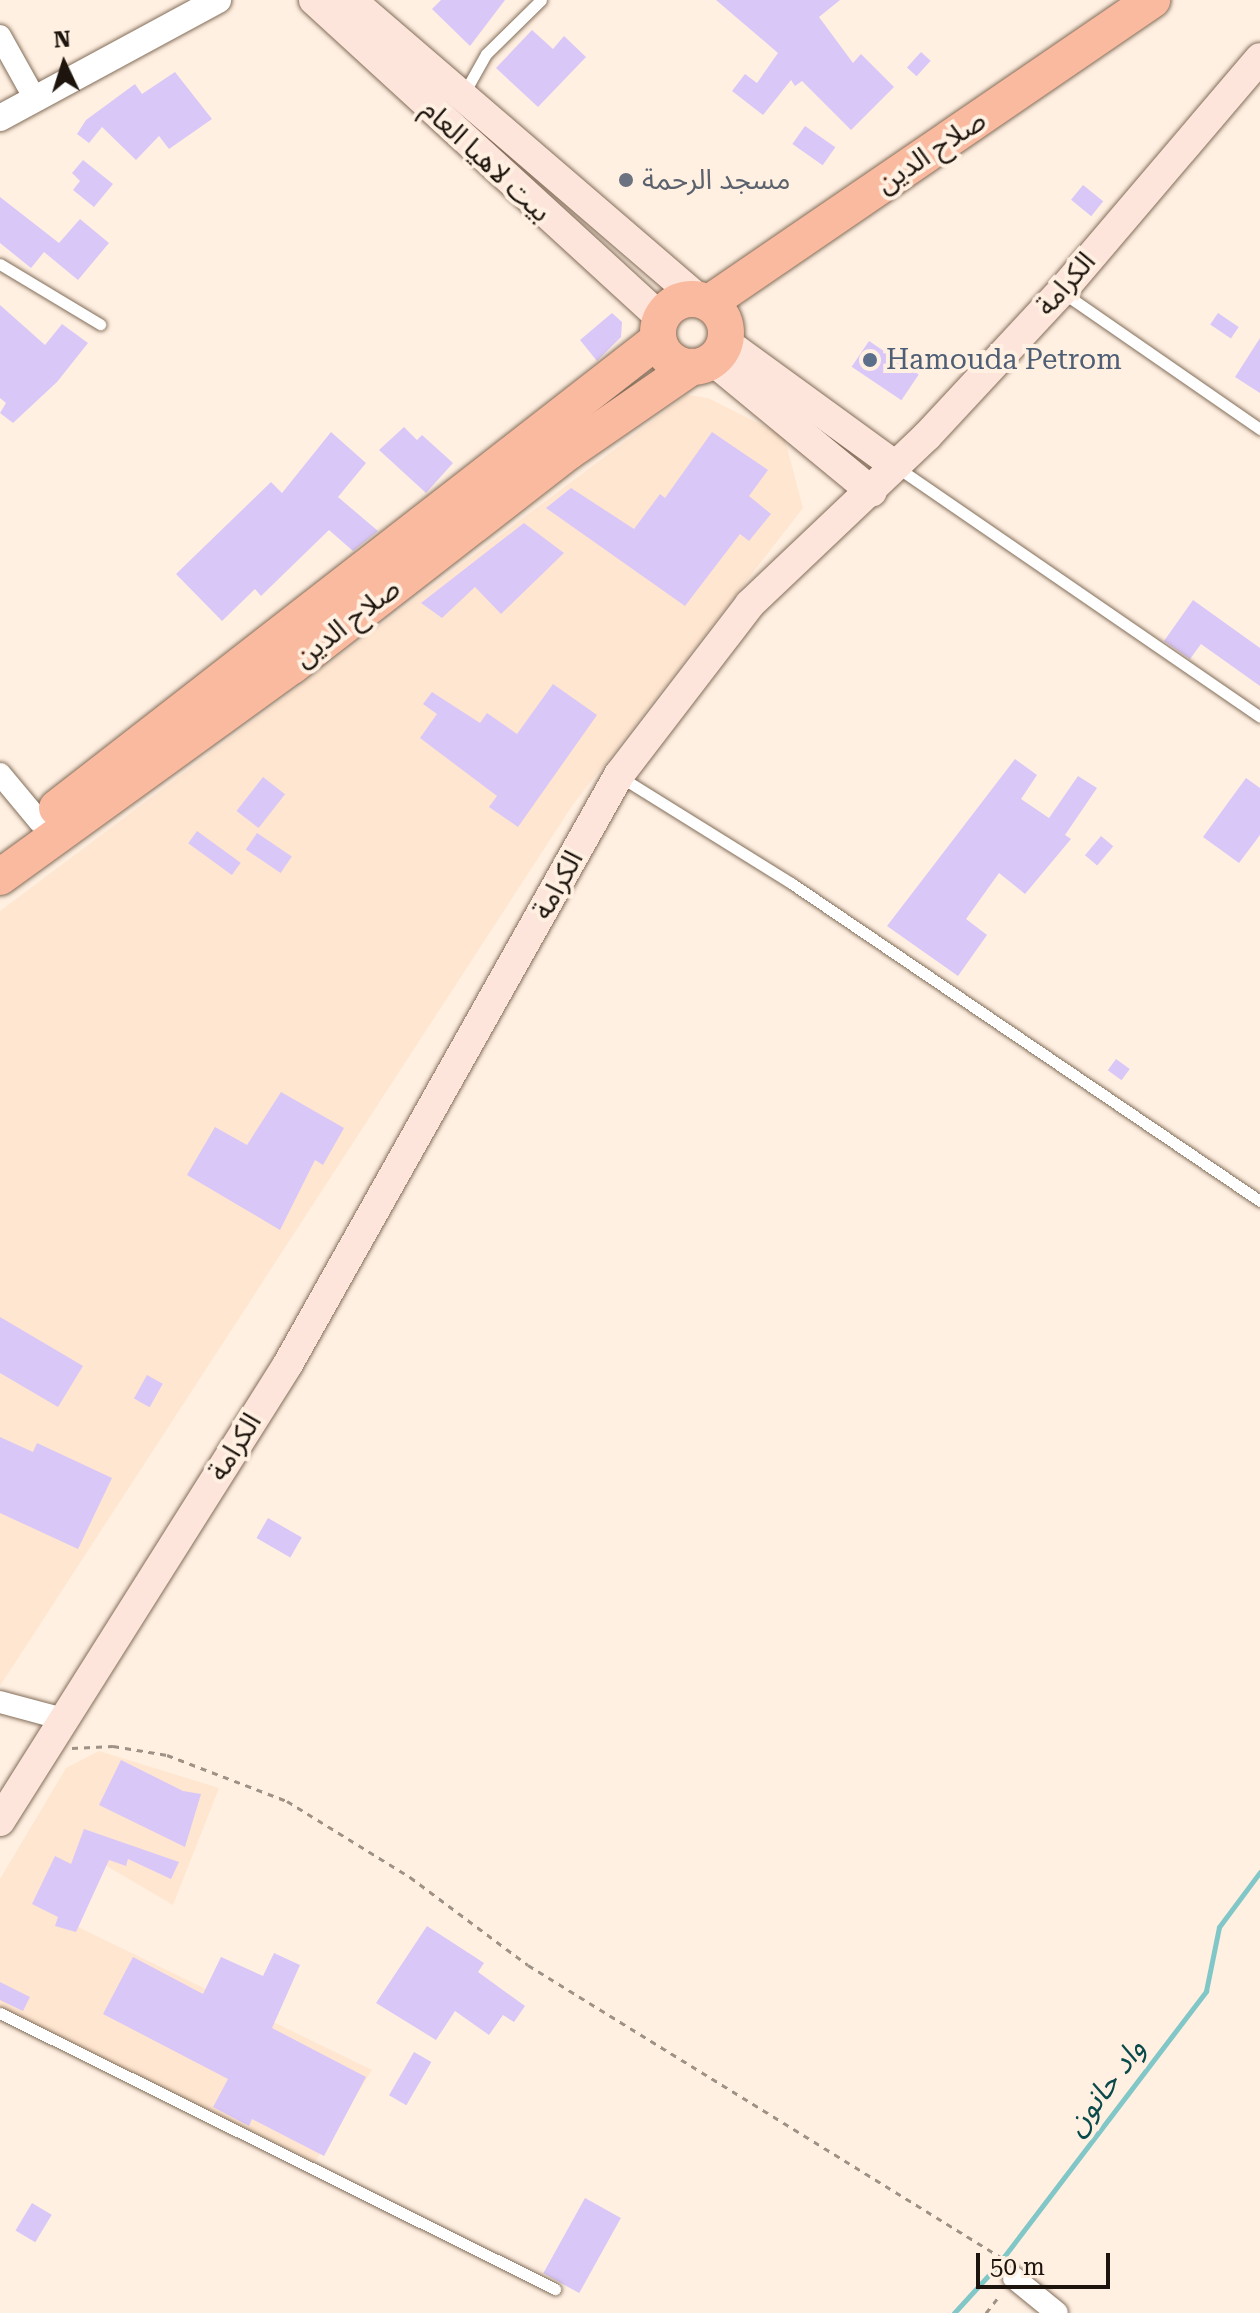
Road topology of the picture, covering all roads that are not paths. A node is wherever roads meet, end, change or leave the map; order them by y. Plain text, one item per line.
1 (218, 0) edge
2 (314, 0) edge
3 (351, 0) edge
4 (541, 0) edge
5 (1152, 0) edge
6 (0, 36) edge
7 (1260, 58) edge
8 (35, 99) junction
9 (460, 99) junction
10 (0, 118) edge
11 (0, 264) edge
12 (1061, 292) junction
13 (704, 301) junction
14 (100, 324) dead end
15 (660, 329) junction
16 (709, 356) junction
17 (1260, 429) edge
18 (847, 432) junction
19 (927, 436) junction
20 (827, 457) junction
21 (894, 465) junction
22 (872, 492) junction
23 (835, 526) junction
24 (1260, 717) edge
25 (0, 774) edge
26 (619, 775) junction
27 (40, 822) junction
28 (0, 849) edge
29 (0, 877) edge
30 (1260, 1201) edge
31 (0, 1702) edge
32 (63, 1719) junction
33 (0, 1821) edge
34 (0, 2013) edge
35 (1014, 2278) road end
36 (555, 2289) dead end
37 (1057, 2313) edge

1 - 8 street
2 - 15 main road, بيت لاهيا العام
3 - 9 main road
4 - 9 lane
5 - 13 highway, صلاح الدين
6 - 8 street
7 - 12 main road, الكرامة
8 - 10 street
9 - 13 main road
11 - 14 lane
12 - 17 lane
12 - 19 main road, الكرامة
13 - 15 highway
13 - 16 highway
15 - 16 highway
15 - 27 highway, صلاح الدين
16 - 18 main road
16 - 20 main road
16 - 29 highway, صلاح الدين
18 - 19 main road
18 - 21 main road
19 - 21 main road, الكرامة
20 - 22 main road
20 - 23 main road
21 - 22 main road, الكرامة
21 - 24 lane
22 - 23 main road, الكرامة
23 - 26 main road, الكرامة
25 - 27 street
26 - 30 lane
26 - 32 main road, الكرامة
27 - 28 highway, صلاح الدين
31 - 32 street
32 - 33 main road, الكرامة
34 - 36 lane
35 - 37 street

